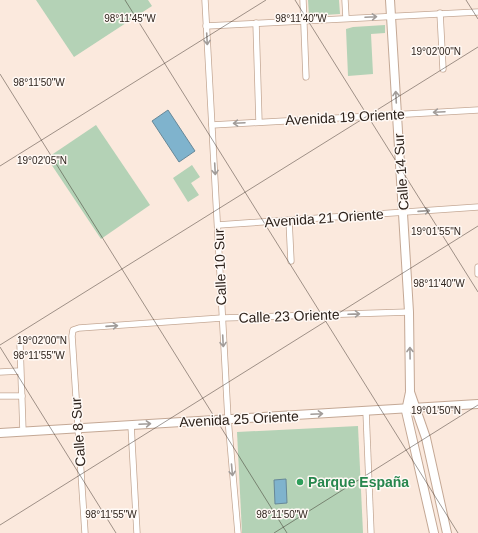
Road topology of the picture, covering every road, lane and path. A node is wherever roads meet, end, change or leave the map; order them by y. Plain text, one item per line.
1 (205, 0) edge
2 (303, 0) edge
3 (345, 0) edge
4 (390, 0) edge
5 (478, 12) edge
6 (440, 14) junction
7 (391, 16) junction
8 (346, 18) junction
9 (304, 21) junction
10 (256, 23) junction
11 (206, 26) junction
12 (443, 69) dead end
13 (306, 78) dead end
14 (478, 110) edge
15 (397, 114) junction
16 (259, 122) junction
17 (212, 124) junction
18 (478, 208) edge
19 (404, 212) junction
20 (289, 220) junction
21 (218, 225) junction
22 (291, 261) dead end
23 (478, 267) edge
24 (478, 274) edge
25 (409, 312) junction
26 (222, 318) junction
27 (74, 330) joint
28 (20, 344) dead end
29 (20, 371) junction
30 (0, 372) edge
31 (410, 392) junction
32 (0, 396) edge
33 (22, 396) junction
34 (478, 404) edge
35 (416, 407) junction
36 (406, 408) junction
37 (366, 411) junction
38 (228, 419) junction
39 (131, 425) junction
40 (78, 429) junction
41 (23, 432) junction
42 (0, 433) edge
43 (85, 533) edge
44 (137, 533) edge
45 (238, 533) edge
46 (371, 533) edge
47 (434, 533) edge
48 (447, 533) edge

1 - 11 street, Calle 10 Sur
2 - 9 street
3 - 8 street
4 - 7 main road, Calle 14 Sur
5 - 6 street
6 - 7 street
6 - 12 street
8 -> 7 street
15 -> 7 main road, Calle 14 Sur
8 - 9 street
9 - 10 street
9 - 13 street
10 - 11 street
10 - 16 street
11 -> 17 street, Calle 10 Sur
14 -> 15 street, Avenida 19 Oriente
15 - 16 street, Avenida 19 Oriente
15 - 19 main road, Calle 14 Sur
16 -> 17 street, Avenida 19 Oriente
17 -> 21 street, Calle 10 Sur
19 -> 18 street, Avenida 21 Oriente
19 - 20 street, Avenida 21 Oriente
19 - 25 main road, Calle 14 Sur
20 - 21 street, Avenida 21 Oriente
20 - 22 street
21 - 26 street, Calle 10 Sur
23 - 24 street
26 -> 25 street, Calle 23 Oriente
31 -> 25 main road, Calle 14 Sur
27 -> 26 street, Calle 23 Oriente
26 -> 38 street, Calle 10 Sur
27 - 40 street, Calle 8 Sur
28 - 29 street
29 - 30 street
29 - 33 street
31 - 35 main road, Calle 14 Sur
31 - 36 main road, Calle 14 Sur
32 - 33 street
33 - 41 street
34 - 35 main road, Avenida 25 Oriente
35 - 36 main road, Avenida 25 Oriente
35 - 48 main road, Calle 14 Sur
36 - 37 main road, Avenida 25 Oriente
36 - 47 main road
38 -> 37 main road, Avenida 25 Oriente
37 - 46 street
39 -> 38 main road, Avenida 25 Oriente
38 -> 45 street, Calle 10 Sur
39 - 40 main road, Avenida 25 Oriente
39 - 44 street
40 - 41 main road, Avenida 25 Oriente
40 - 43 street, Calle 8 Sur
41 - 42 main road, Avenida 25 Oriente

